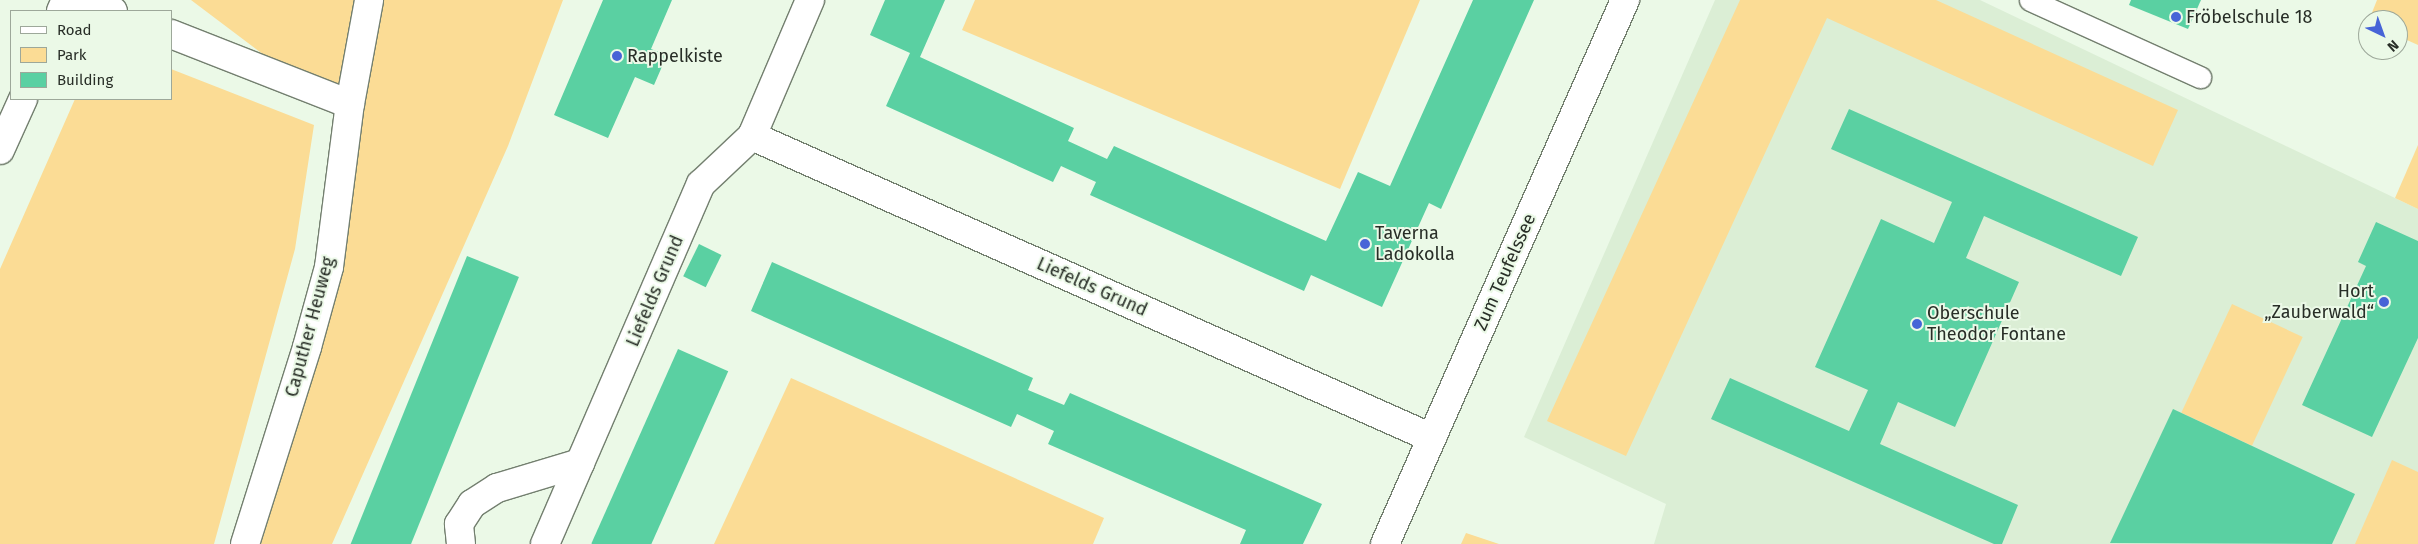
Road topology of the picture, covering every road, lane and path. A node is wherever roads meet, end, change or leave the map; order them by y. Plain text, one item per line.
1 (84, 0) edge
2 (369, 0) edge
3 (810, 0) edge
4 (1625, 0) edge
5 (2030, 0) edge
6 (110, 10) edge
7 (172, 34) edge
8 (2200, 77) dead end
9 (23, 100) edge
10 (350, 104) junction
11 (752, 136) junction
12 (0, 150) edge
13 (1432, 438) junction
14 (580, 463) junction
15 (245, 544) edge
16 (461, 544) edge
17 (545, 544) edge
18 (1386, 544) edge

1 - 6 street
2 - 10 street, Caputher Heuweg
3 - 11 street, Liefelds Grund
4 - 13 street, Zum Teufelssee
5 - 8 lane
7 - 10 street
9 - 12 street
10 - 15 street, Caputher Heuweg
11 - 13 street, Liefelds Grund
11 - 14 street, Liefelds Grund
13 - 18 street, Zum Teufelssee
14 - 16 street
14 - 17 street, Liefelds Grund

